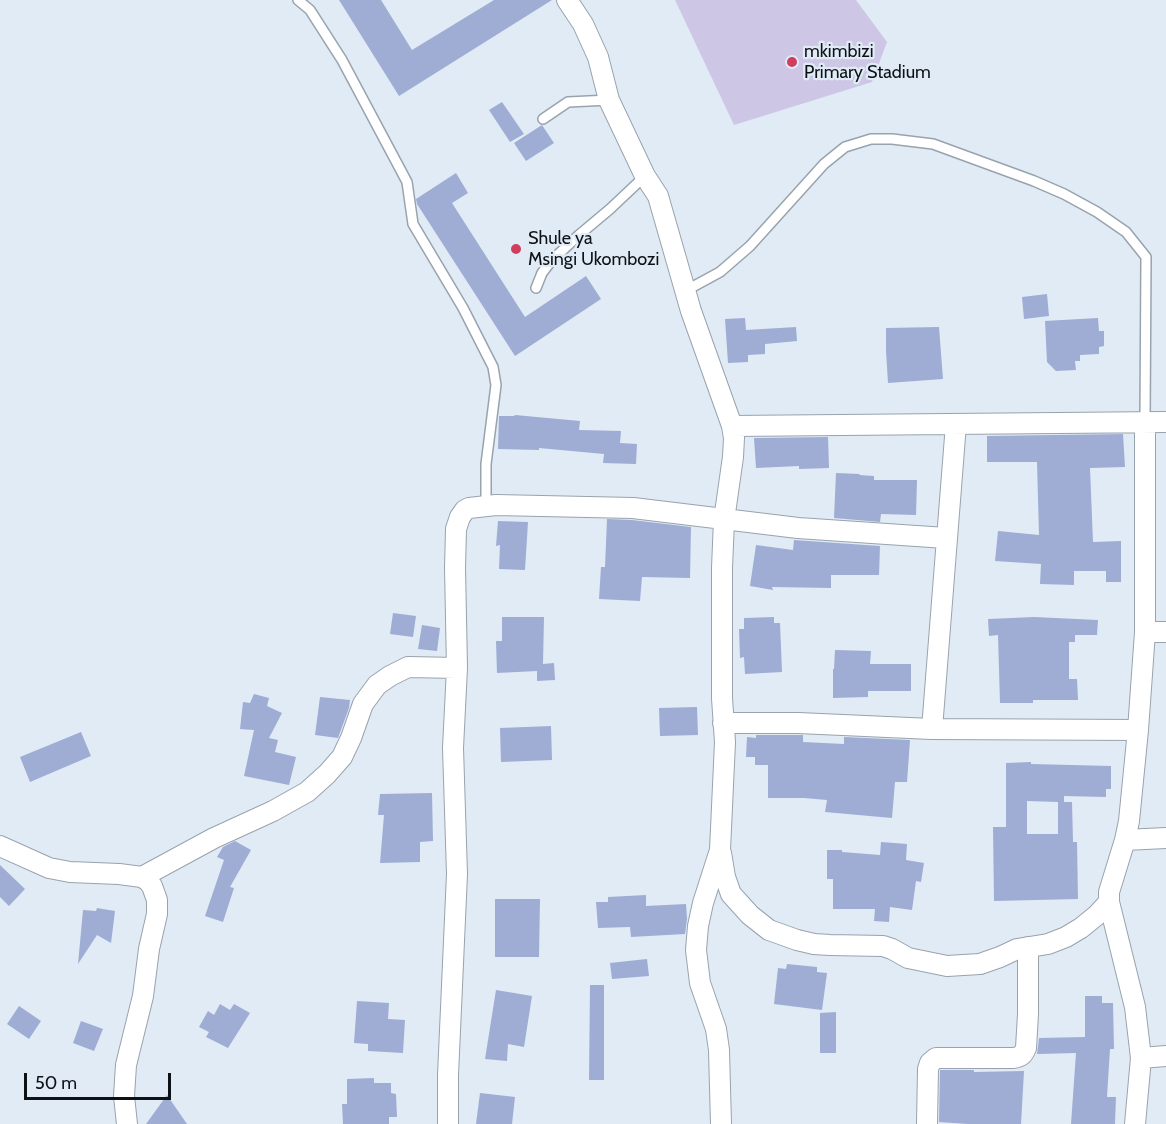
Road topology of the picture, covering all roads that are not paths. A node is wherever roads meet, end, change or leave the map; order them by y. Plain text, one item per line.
1 (298, 0) edge
2 (567, 0) edge
3 (609, 100) junction
4 (543, 119) dead end
5 (645, 176) junction
6 (536, 288) dead end
7 (685, 291) junction
8 (1145, 421) junction
9 (1166, 422) edge
10 (956, 424) junction
11 (732, 426) junction
12 (486, 506) junction
13 (724, 520) junction
14 (946, 538) junction
15 (1145, 632) junction
16 (1166, 632) edge
17 (457, 668) junction
18 (723, 723) junction
19 (932, 729) junction
20 (1138, 730) junction
21 (1166, 838) edge
22 (1125, 840) junction
23 (0, 846) edge
24 (720, 850) junction
25 (142, 877) junction
26 (1109, 902) junction
27 (1028, 947) junction
28 (1166, 1056) edge
29 (1141, 1058) junction
30 (127, 1124) edge
31 (448, 1124) edge
32 (721, 1124) edge
33 (927, 1124) edge
34 (1136, 1124) edge

1 - 12 lane
2 - 3 street
3 - 4 lane
3 - 5 street
5 - 6 lane
5 - 7 street
7 - 8 lane
7 - 11 street
8 - 9 street
8 - 10 street
8 - 15 street
10 - 11 street
10 - 14 street
11 - 13 street
12 - 13 street
12 - 17 street
13 - 14 street
13 - 18 street
14 - 19 street
15 - 16 street
15 - 20 street
17 - 25 street
17 - 31 street
18 - 19 street
18 - 24 street
19 - 20 street
20 - 22 street
21 - 22 street
22 - 26 street
23 - 25 street
24 - 27 street
24 - 32 street
25 - 30 street
26 - 27 street
26 - 29 street
27 - 33 street
28 - 29 street
29 - 34 street

